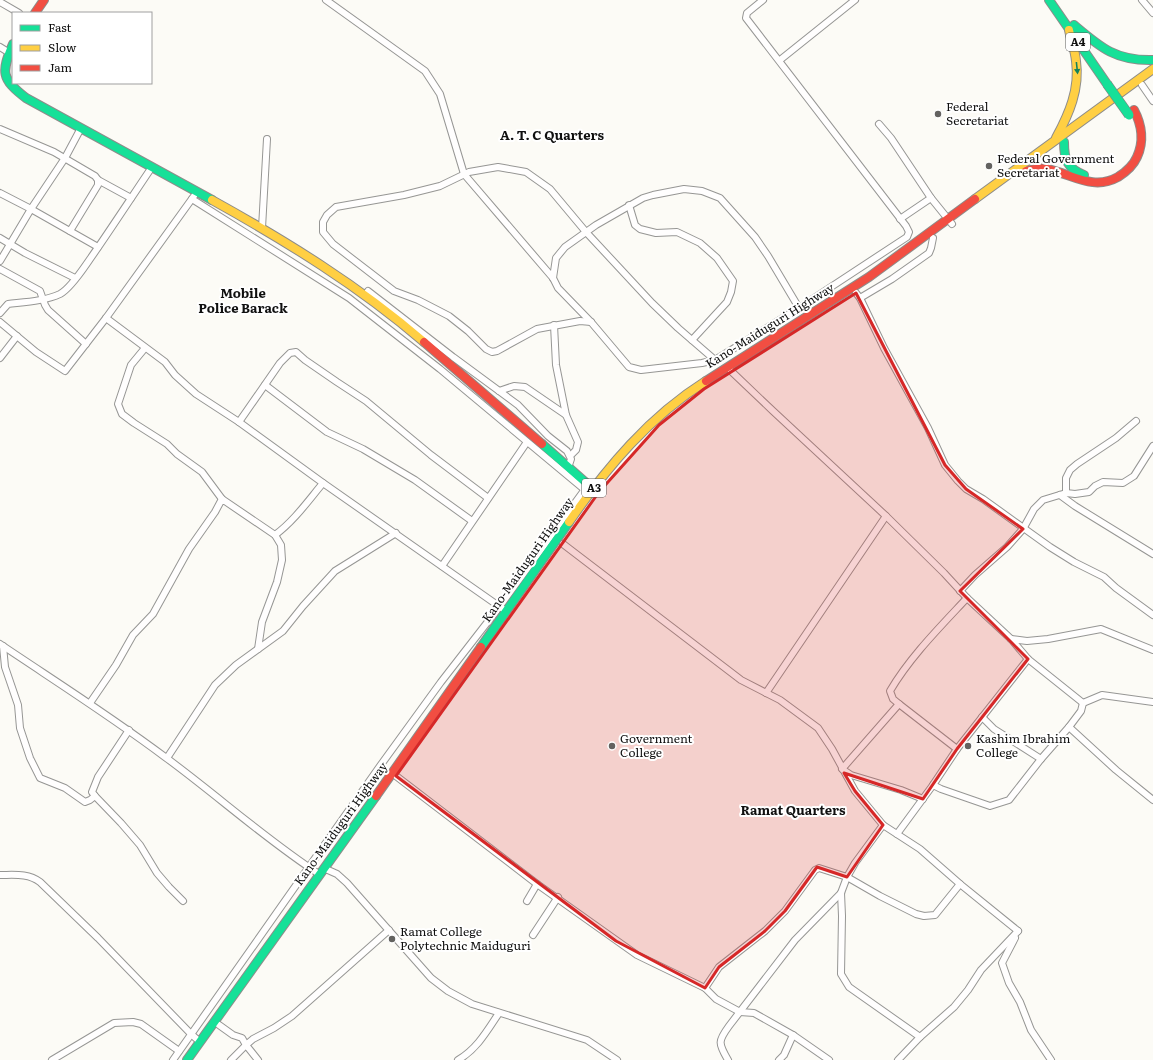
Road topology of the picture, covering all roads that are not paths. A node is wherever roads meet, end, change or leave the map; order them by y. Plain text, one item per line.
1 (44, 0) edge
2 (326, 0) edge
3 (763, 0) edge
4 (855, 0) edge
5 (1049, 0) edge
6 (1058, 0) edge
7 (1142, 0) edge
8 (0, 2) edge
9 (18, 12) edge
10 (36, 12) edge
11 (1153, 13) edge
12 (1072, 28) junction
13 (7, 47) edge
14 (780, 60) junction
15 (1153, 60) edge
16 (1153, 69) edge
17 (1153, 77) edge
18 (2, 81) edge
19 (1142, 85) junction
20 (1153, 101) edge
21 (1131, 112) junction
22 (879, 124) dead end
23 (81, 128) junction
24 (0, 129) edge
25 (267, 139) dead end
26 (1054, 141) junction
27 (1064, 142) junction
28 (65, 158) junction
29 (152, 167) junction
30 (1026, 171) junction
31 (464, 174) junction
32 (98, 180) junction
33 (0, 193) edge
34 (194, 195) junction
35 (131, 198) junction
36 (932, 198) junction
37 (629, 205) junction
38 (31, 209) junction
39 (900, 219) junction
40 (950, 221) junction
41 (262, 228) junction
42 (70, 231) junction
43 (586, 232) junction
44 (0, 238) edge
45 (9, 244) junction
46 (98, 247) junction
47 (0, 261) edge
48 (0, 269) edge
49 (75, 278) junction
50 (553, 278) junction
51 (368, 291) dead end
52 (858, 296) junction
53 (43, 299) junction
54 (799, 308) junction
55 (0, 313) edge
56 (106, 318) junction
57 (0, 322) edge
58 (591, 322) junction
59 (554, 325) junction
60 (17, 336) junction
61 (692, 340) junction
62 (86, 344) junction
63 (145, 348) junction
64 (0, 358) edge
65 (715, 360) junction
66 (732, 371) junction
67 (265, 385) junction
68 (499, 391) junction
69 (566, 415) junction
70 (1136, 421) dead end
71 (239, 422) junction
72 (526, 442) junction
73 (1153, 446) edge
74 (570, 456) junction
75 (568, 468) junction
76 (323, 483) junction
77 (588, 488) junction
78 (1063, 494) junction
79 (488, 498) junction
80 (222, 499) junction
81 (886, 516) junction
82 (472, 521) junction
83 (1024, 528) junction
84 (396, 534) junction
85 (275, 535) junction
86 (563, 544) junction
87 (1153, 554) edge
88 (442, 566) junction
89 (960, 591) junction
90 (967, 598) junction
91 (503, 609) junction
92 (1153, 615) edge
93 (1011, 640) junction
94 (1, 645) edge
95 (258, 648) junction
96 (1153, 650) edge
97 (1028, 659) junction
98 (766, 693) junction
99 (1083, 702) junction
100 (1153, 702) edge
101 (90, 703) junction
102 (899, 704) junction
103 (982, 717) junction
104 (1069, 727) junction
105 (129, 730) junction
106 (957, 749) junction
107 (167, 758) junction
108 (1041, 759) junction
109 (842, 769) junction
110 (396, 776) junction
111 (933, 786) junction
112 (95, 796) junction
113 (924, 799) junction
114 (1153, 800) edge
115 (883, 825) junction
116 (897, 834) junction
117 (308, 867) junction
118 (328, 870) junction
119 (319, 874) junction
120 (0, 875) edge
121 (847, 877) junction
122 (537, 884) junction
123 (960, 884) junction
124 (841, 894) junction
125 (558, 897) junction
126 (184, 900) dead end
127 (527, 901) dead end
128 (389, 930) junction
129 (1018, 931) junction
130 (533, 935) dead end
131 (705, 988) junction
132 (740, 1012) junction
133 (499, 1013) junction
134 (219, 1025) junction
135 (191, 1034) junction
136 (793, 1036) junction
137 (920, 1037) junction
138 (200, 1042) junction
139 (246, 1045) junction
140 (179, 1051) junction
141 (52, 1060) edge
142 (173, 1060) edge
143 (187, 1060) edge
144 (194, 1060) edge
145 (231, 1060) edge
146 (258, 1060) edge
147 (458, 1060) edge
148 (617, 1060) edge
149 (728, 1060) edge
150 (779, 1060) edge
151 (829, 1060) edge
152 (898, 1060) edge
153 (1051, 1060) edge

1 - 10 main road
2 - 31 street
3 - 14 street
4 - 14 street
5 - 12 main road, A4
6 - 12 main road, A4
7 - 11 street
8 - 9 street
12 - 15 main road
12 - 21 main road, A4
12 -> 26 main road
13 - 18 main road
14 - 39 street
16 - 26 main road, Kano-Maiduguri Highway / A3
17 - 19 main road, Kano-Maiduguri Highway / A3
18 - 23 main road
19 - 20 street
19 - 27 main road, Kano-Maiduguri Highway / A3
21 - 27 main road, A4
21 - 30 main road, A4
22 - 36 street
23 - 28 street
23 - 29 main road
24 - 28 street
25 - 41 street
26 - 40 main road, Kano-Maiduguri Highway / A3
27 - 30 main road, Kano-Maiduguri Highway / A3
28 - 32 street
28 - 38 street
29 - 34 main road
29 - 35 street
30 - 40 main road, Kano-Maiduguri Highway / A3
31 - 43 street
31 - 50 street
31 - 59 street
32 - 35 street
32 - 42 street
33 - 38 street
34 - 41 main road
34 - 56 street
34 - 72 street
35 - 46 street
36 - 39 street
36 - 40 street
37 - 43 street
37 - 54 street
37 - 61 street
38 - 42 street
38 - 45 street
39 - 54 street
40 - 52 main road, Kano-Maiduguri Highway / A3
40 - 77 main road, Kano-Maiduguri Highway / A3
41 - 75 main road
42 - 46 street
43 - 50 street
43 - 61 street
44 - 45 street
45 - 47 street
45 - 49 street
46 - 49 street
48 - 53 street
49 - 53 street
50 - 58 street
51 - 68 street
52 - 66 main road, Kano-Maiduguri Highway / A3
52 - 83 street
53 - 55 street
53 - 62 street
54 - 65 street
56 - 62 street
56 - 63 street
57 - 60 street
58 - 59 street
58 - 65 street
59 - 69 street
60 - 62 street
60 - 64 street
61 - 65 street
63 - 71 street
63 - 80 street
66 - 81 street
66 - 86 main road, Kano-Maiduguri Highway / A3
67 - 71 street
67 - 79 street
67 - 82 street
68 - 69 street
68 - 74 street
69 - 74 street
70 - 78 street
71 - 76 street
72 - 77 street
72 - 79 street
73 - 78 street
74 - 75 street
75 - 77 main road
76 - 84 street
76 - 85 street
77 - 91 main road, Kano-Maiduguri Highway / A3
78 - 83 street
78 - 87 street
79 - 82 street
80 - 85 street
80 - 101 street
81 - 89 street
81 - 98 street
82 - 88 street
83 - 89 street
83 - 92 street
84 - 88 street
84 - 95 street
85 - 95 street
86 - 98 street
86 - 110 main road, Kano-Maiduguri Highway / A3
88 - 91 street
89 - 90 street
90 - 93 street
90 - 102 street
91 - 117 street
91 - 119 main road, Kano-Maiduguri Highway / A3
93 - 96 street
93 - 97 street
94 - 101 street
94 - 112 street
95 - 107 street
97 - 99 street
97 - 103 street
98 - 109 street
99 - 100 street
99 - 104 street
101 - 105 street
102 - 106 street
102 - 109 street
103 - 106 street
103 - 108 street
104 - 108 street
104 - 114 street
105 - 107 street
105 - 112 street
106 - 111 street
107 - 117 street
108 - 111 street
109 - 113 street
109 - 115 street
110 - 118 main road, Kano-Maiduguri Highway / A3
110 - 122 street
111 - 113 street
112 - 126 street
113 - 116 street
115 - 116 street
115 - 121 street
116 - 123 street
117 - 119 street
117 - 135 street
118 - 128 street
118 - 134 main road, Kano-Maiduguri Highway / A3
119 - 138 main road, Kano-Maiduguri Highway / A3
120 - 135 street
121 - 123 street
121 - 124 street
121 - 131 street
122 - 125 street
122 - 127 street
123 - 129 street
124 - 132 street
124 - 137 street
125 - 130 street
125 - 131 street
128 - 133 street
128 - 139 street
129 - 137 street
129 - 153 street
131 - 132 street
132 - 136 street
132 - 149 street
133 - 147 street
133 - 148 street
134 - 139 street
134 - 144 main road, Kano-Maiduguri Highway / A3
135 - 138 street
135 - 140 street
136 - 150 street
136 - 151 street
137 - 152 street
138 - 143 main road, Kano-Maiduguri Highway / A3
139 - 145 street
139 - 146 street
140 - 141 street
140 - 142 street

